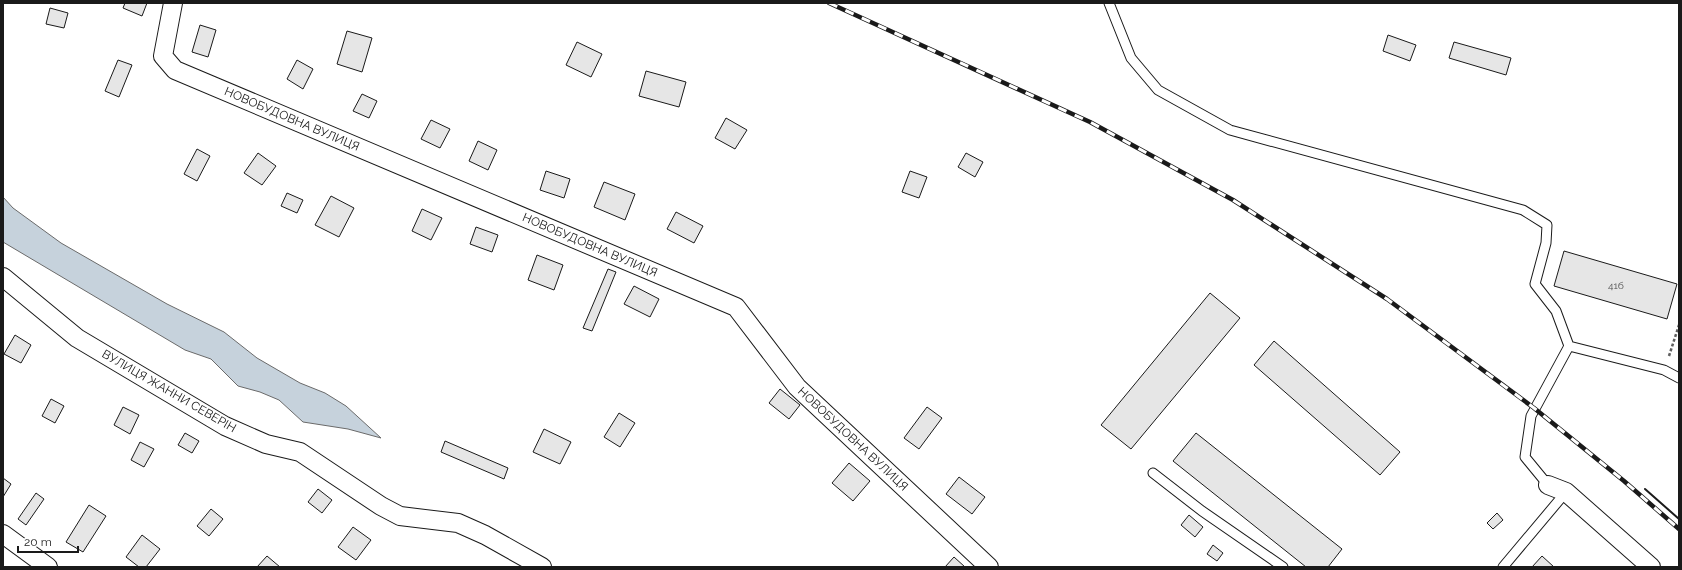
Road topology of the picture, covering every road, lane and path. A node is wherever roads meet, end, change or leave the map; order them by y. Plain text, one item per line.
1 (173, 3) edge
2 (1110, 3) edge
3 (3, 277) edge
4 (1679, 325) edge
5 (1569, 346) junction
6 (1664, 370) junction
7 (1679, 378) edge
8 (1153, 473) dead end
9 (1548, 485) joint
10 (1566, 492) junction
11 (3, 534) edge
12 (48, 567) edge
13 (542, 567) edge
14 (989, 567) edge
15 (1283, 567) edge
16 (1504, 567) edge
17 (1651, 567) edge

1 - 14 street, НОВОБУДОВНА ВУЛИЦЯ
2 - 5 lane
3 - 13 street, ВУЛИЦЯ ЖАННИ СЕВЕРІН
4 - 6 path
5 - 6 lane
5 - 9 lane
6 - 7 lane
8 - 15 lane
9 - 10 street
10 - 16 lane
10 - 17 street
11 - 12 street

